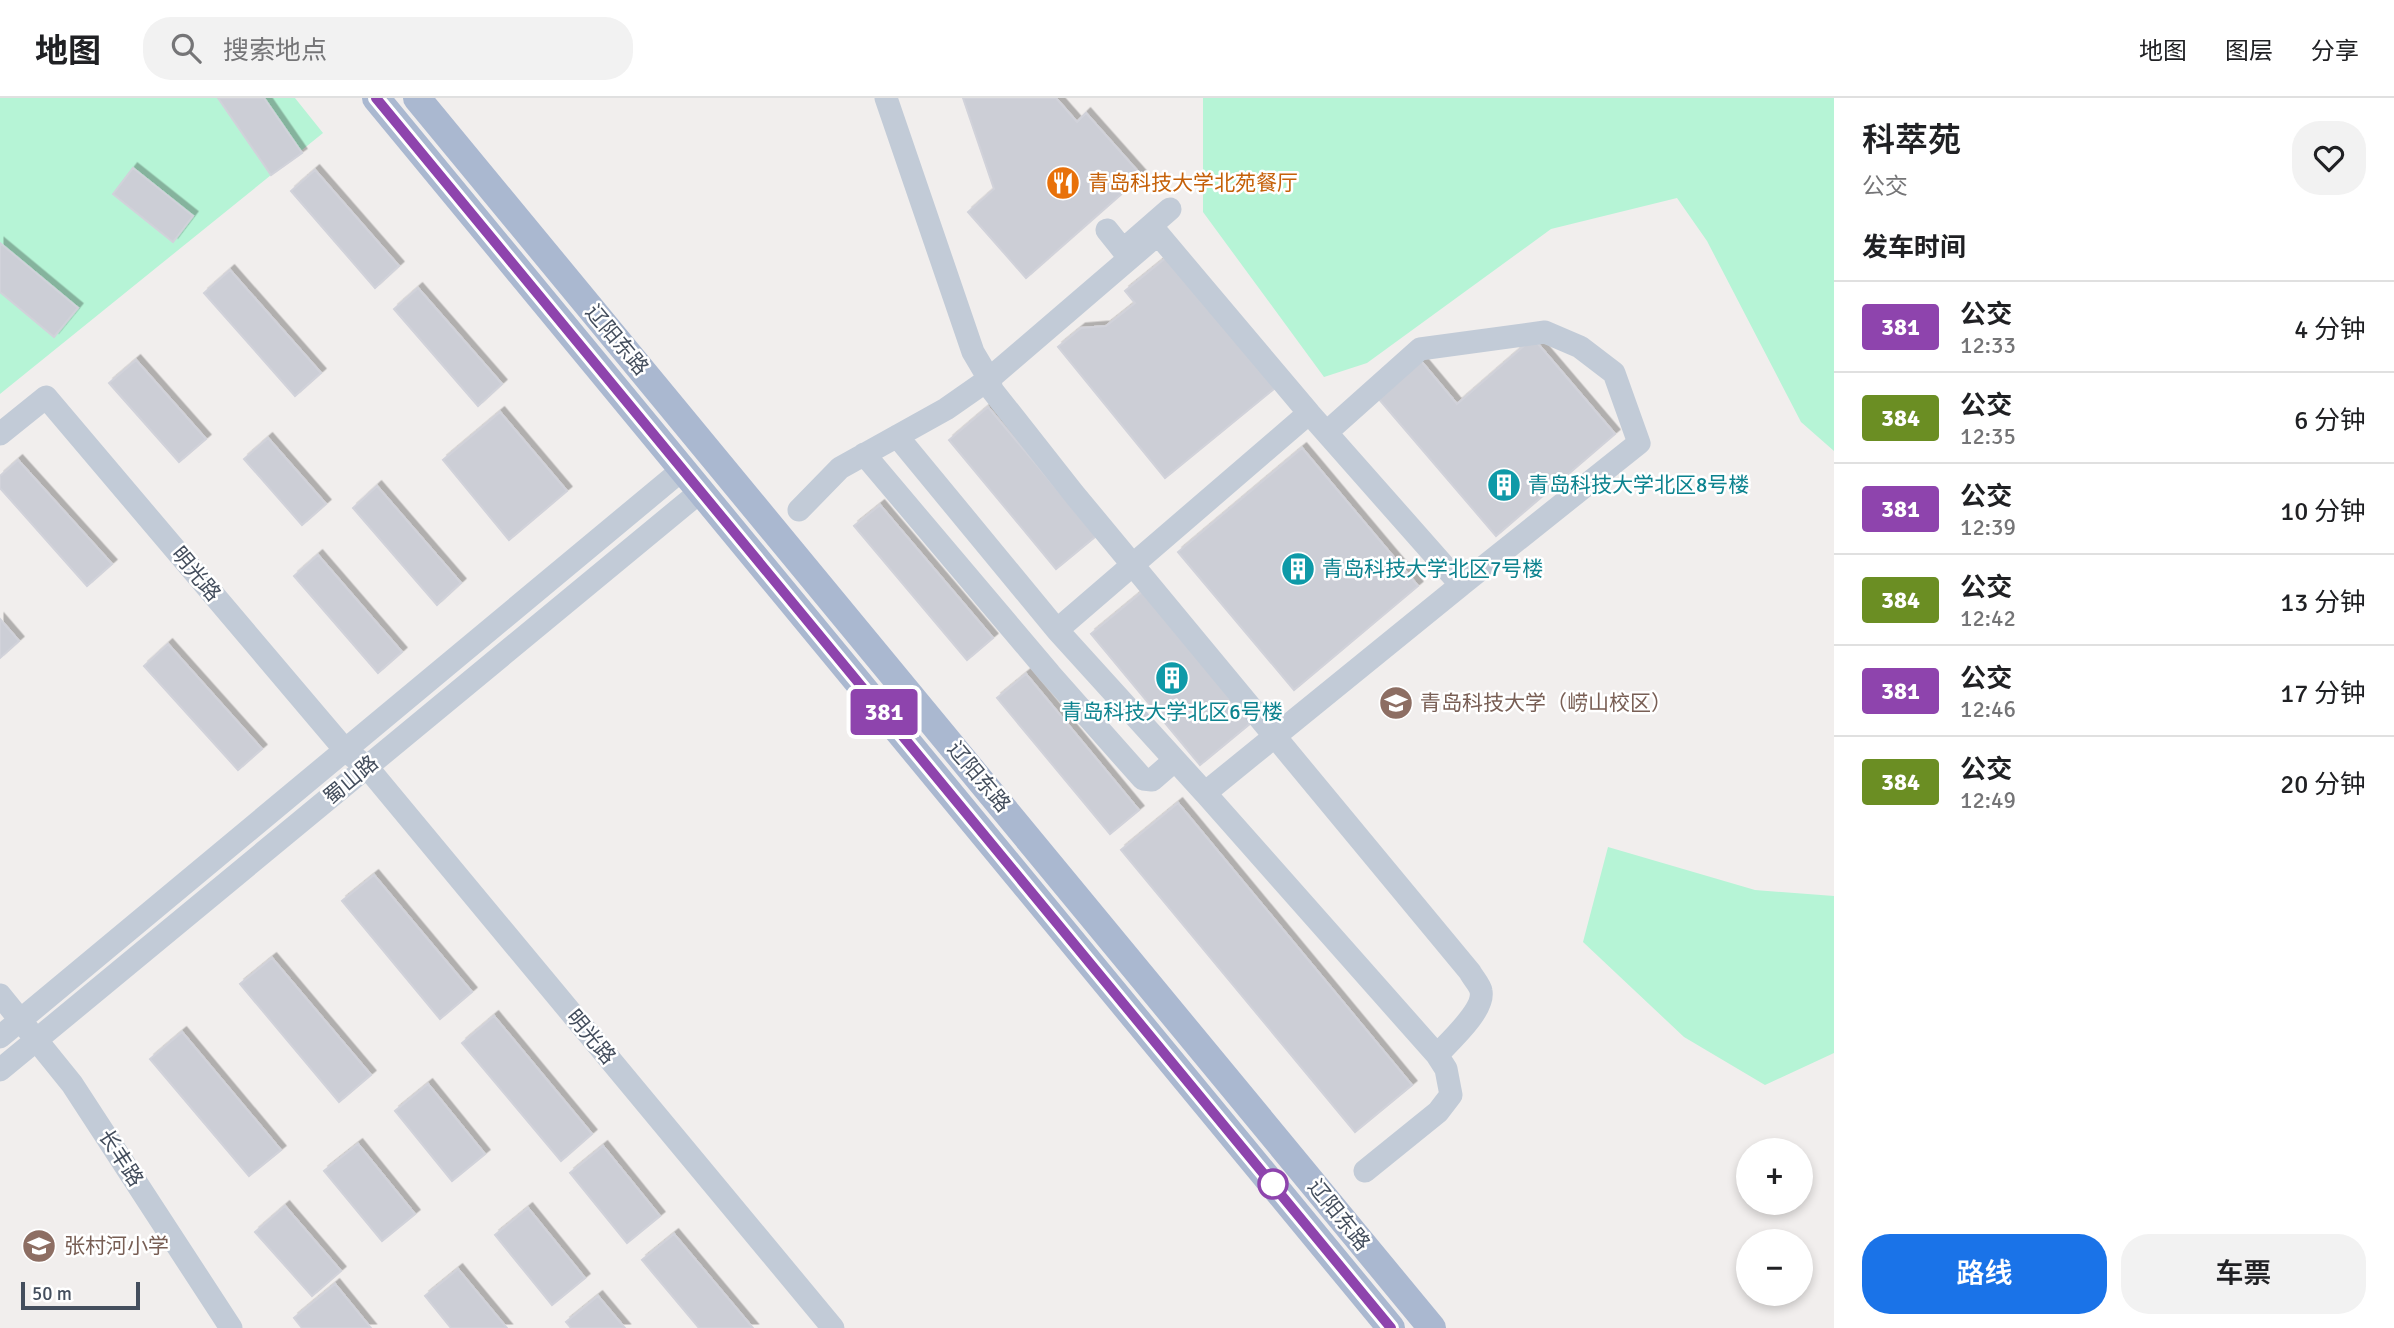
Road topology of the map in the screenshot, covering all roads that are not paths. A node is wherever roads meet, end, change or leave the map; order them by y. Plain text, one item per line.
1 (376, 98) edge
2 (417, 98) edge
3 (886, 98) edge
4 (1170, 209) dead end
5 (1107, 230) dead end
6 (989, 379) junction
7 (1310, 413) junction
8 (1327, 432) junction
9 (0, 434) edge
10 (897, 436) junction
11 (864, 454) junction
12 (683, 469) junction
13 (701, 491) junction
14 (799, 510) dead end
15 (1133, 565) junction
16 (1461, 585) junction
17 (1057, 630) junction
18 (1275, 736) junction
19 (346, 751) junction
20 (1175, 760) junction
21 (363, 771) junction
22 (1205, 793) junction
23 (0, 995) edge
24 (21, 1021) junction
25 (0, 1037) edge
26 (37, 1040) junction
27 (1437, 1055) junction
28 (0, 1070) edge
29 (1365, 1171) dead end
30 (231, 1328) edge
31 (816, 1328) edge
32 (833, 1328) edge
33 (1391, 1328) edge
34 (1432, 1328) edge

1 - 12 main road, 辽阳东路
2 - 34 main road, 辽阳东路
3 - 6 street
4 - 5 street
6 - 7 street
6 - 10 street
6 - 15 street
7 - 8 street
7 - 15 street
8 - 16 street
8 - 16 street
9 - 19 street, 明光路
10 - 11 street
10 - 17 street
11 - 14 street
11 - 20 street
12 - 13 main road, 辽阳东路
12 - 19 street, 蜀山路
13 - 21 street, 蜀山路
13 - 33 main road, 辽阳东路
15 - 17 street
15 - 18 street
16 - 18 street
17 - 20 street
18 - 22 street
18 - 27 street
19 - 21 street, 明光路
19 - 24 street, 蜀山路
20 - 22 street
21 - 26 street, 蜀山路
21 - 31 street, 明光路
21 - 32 street, 明光路
22 - 27 street
23 - 24 street, 长丰路
24 - 25 street, 蜀山路
24 - 26 street, 长丰路
26 - 28 street, 蜀山路
26 - 30 street, 长丰路
27 - 29 street

